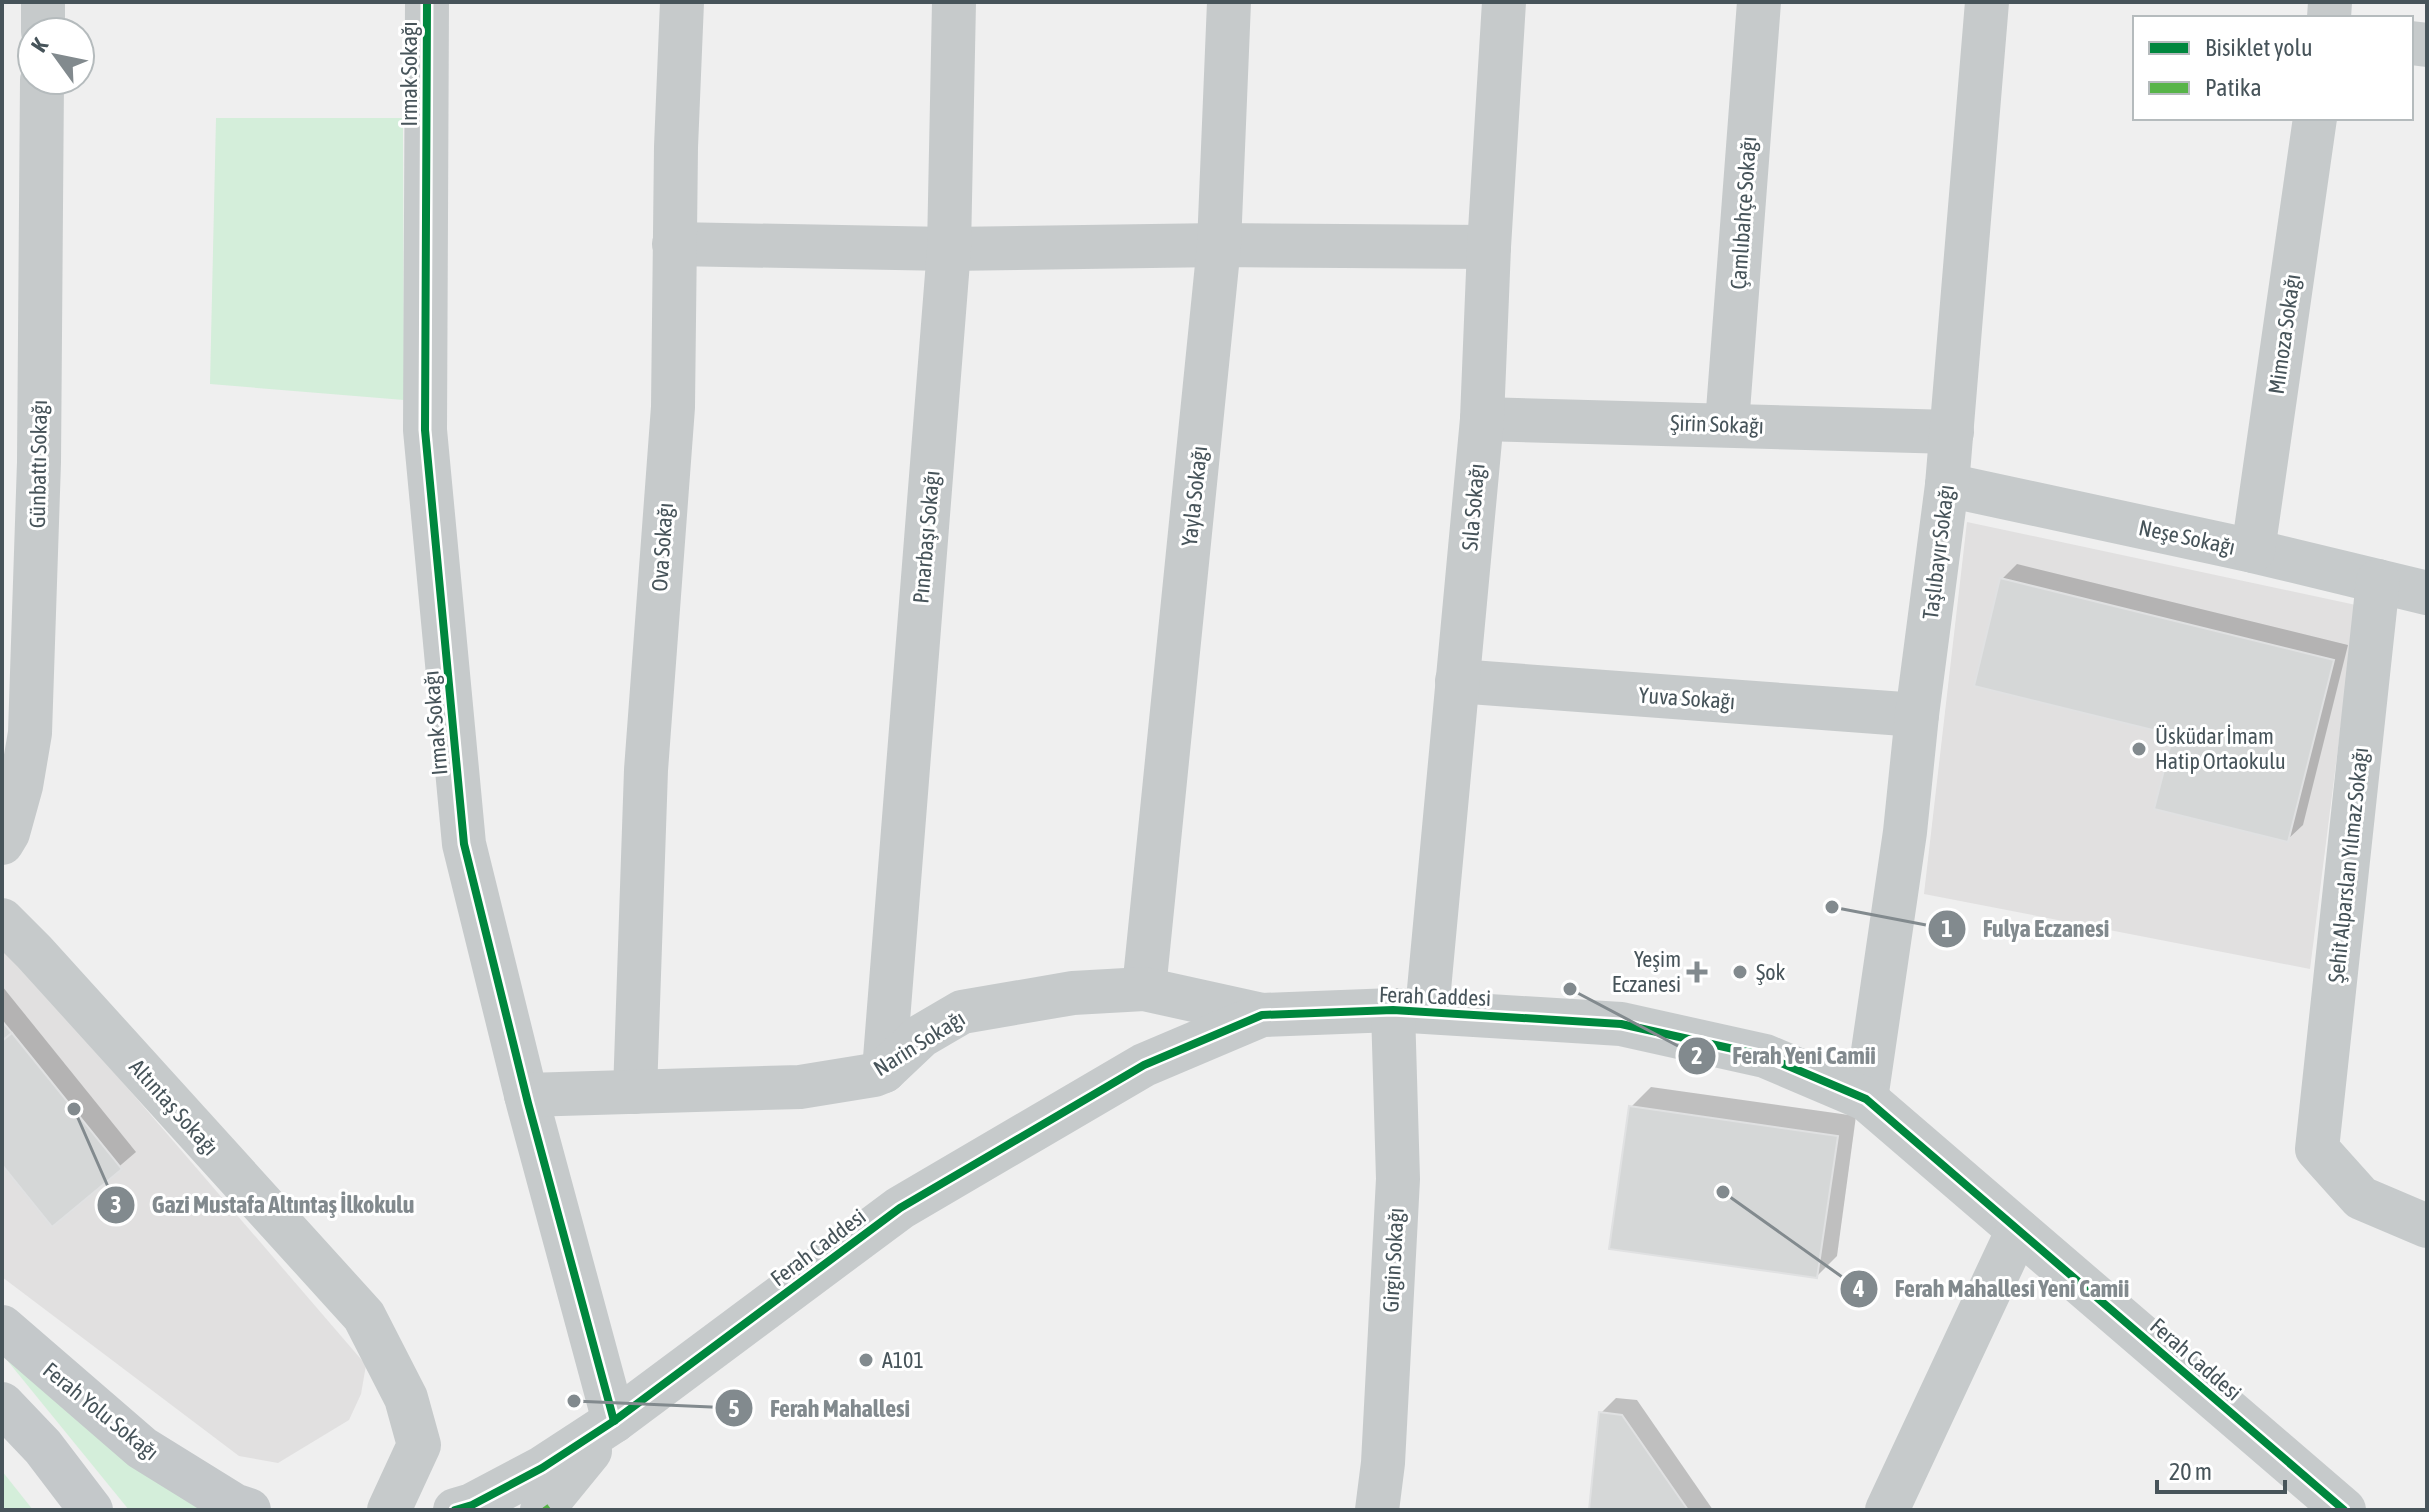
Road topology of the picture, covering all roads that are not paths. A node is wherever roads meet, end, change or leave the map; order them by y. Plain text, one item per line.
1 (427, 2) edge
2 (682, 2) edge
3 (954, 2) edge
4 (1229, 2) edge
5 (1504, 2) edge
6 (1759, 2) edge
7 (1987, 2) edge
8 (42, 96) edge
9 (2315, 120) edge
10 (674, 244) junction
11 (1219, 245) junction
12 (1489, 247) junction
13 (949, 249) junction
14 (1482, 419) junction
15 (1727, 424) junction
16 (1952, 432) junction
17 (1947, 485) junction
18 (2253, 551) junction
19 (2378, 581) junction
20 (2427, 593) edge
21 (1457, 681) junction
22 (1917, 715) junction
23 (2, 843) edge
24 (2, 920) edge
25 (1144, 989) junction
26 (1410, 1011) junction
27 (1262, 1015) junction
28 (884, 1071) junction
29 (635, 1092) junction
30 (526, 1095) junction
31 (1866, 1099) junction
32 (2427, 1226) edge
33 (2018, 1230) junction
34 (2, 1327) edge
35 (2, 1404) edge
36 (614, 1421) junction
37 (2320, 1502) edge
38 (545, 1509) edge
39 (91, 1510) edge
40 (249, 1510) edge
41 (389, 1510) edge
42 (455, 1510) edge
43 (1377, 1510) edge
44 (1887, 1510) edge

1 - 30 street, Irmak Sokağı
2 - 10 street, Ova Sokağı
3 - 13 street, Pınarbaşı Sokağı
4 - 11 street, Yayla Sokağı
5 - 12 street, Sıla Sokağı
6 - 15 street, Çamlıbahçe Sokağı
7 - 16 street, Taşlıbayır Sokağı
8 - 23 street, Günbattı Sokağı
9 - 18 street, Mimoza Sokağı
10 - 13 street
10 - 29 street, Ova Sokağı
11 - 12 street
11 - 13 street
11 - 25 street, Yayla Sokağı
12 - 14 street, Sıla Sokağı
13 - 28 street, Pınarbaşı Sokağı
14 - 15 street, Şirin Sokağı
14 - 21 street, Sıla Sokağı
15 - 16 street, Şirin Sokağı
16 - 17 street, Taşlıbayır Sokağı
17 - 18 street, Neşe Sokağı
17 - 22 street, Taşlıbayır Sokağı
18 - 19 street, Neşe Sokağı
19 - 20 street, Neşe Sokağı
19 - 32 street, Şehit Alparslan Yılmaz Sokağı
21 - 22 street, Yuva Sokağı
21 - 26 street, Sıla Sokağı
22 - 31 street, Taşlıbayır Sokağı
24 - 41 street, Altıntaş Sokağı
25 - 27 street, Narin Sokağı
25 - 28 street, Narin Sokağı
26 - 27 street, Ferah Caddesi
26 - 31 street, Ferah Caddesi
26 - 43 street, Girgin Sokağı
27 - 36 street, Ferah Caddesi
28 - 29 street, Narin Sokağı
29 - 30 street, Narin Sokağı
30 - 36 street, Irmak Sokağı
31 - 33 street, Ferah Caddesi
33 - 37 street, Ferah Caddesi
33 - 44 street
34 - 40 main road, Ferah Yolu Sokağı
35 - 39 main road
36 - 38 street
36 - 42 street, Ferah Caddesi

